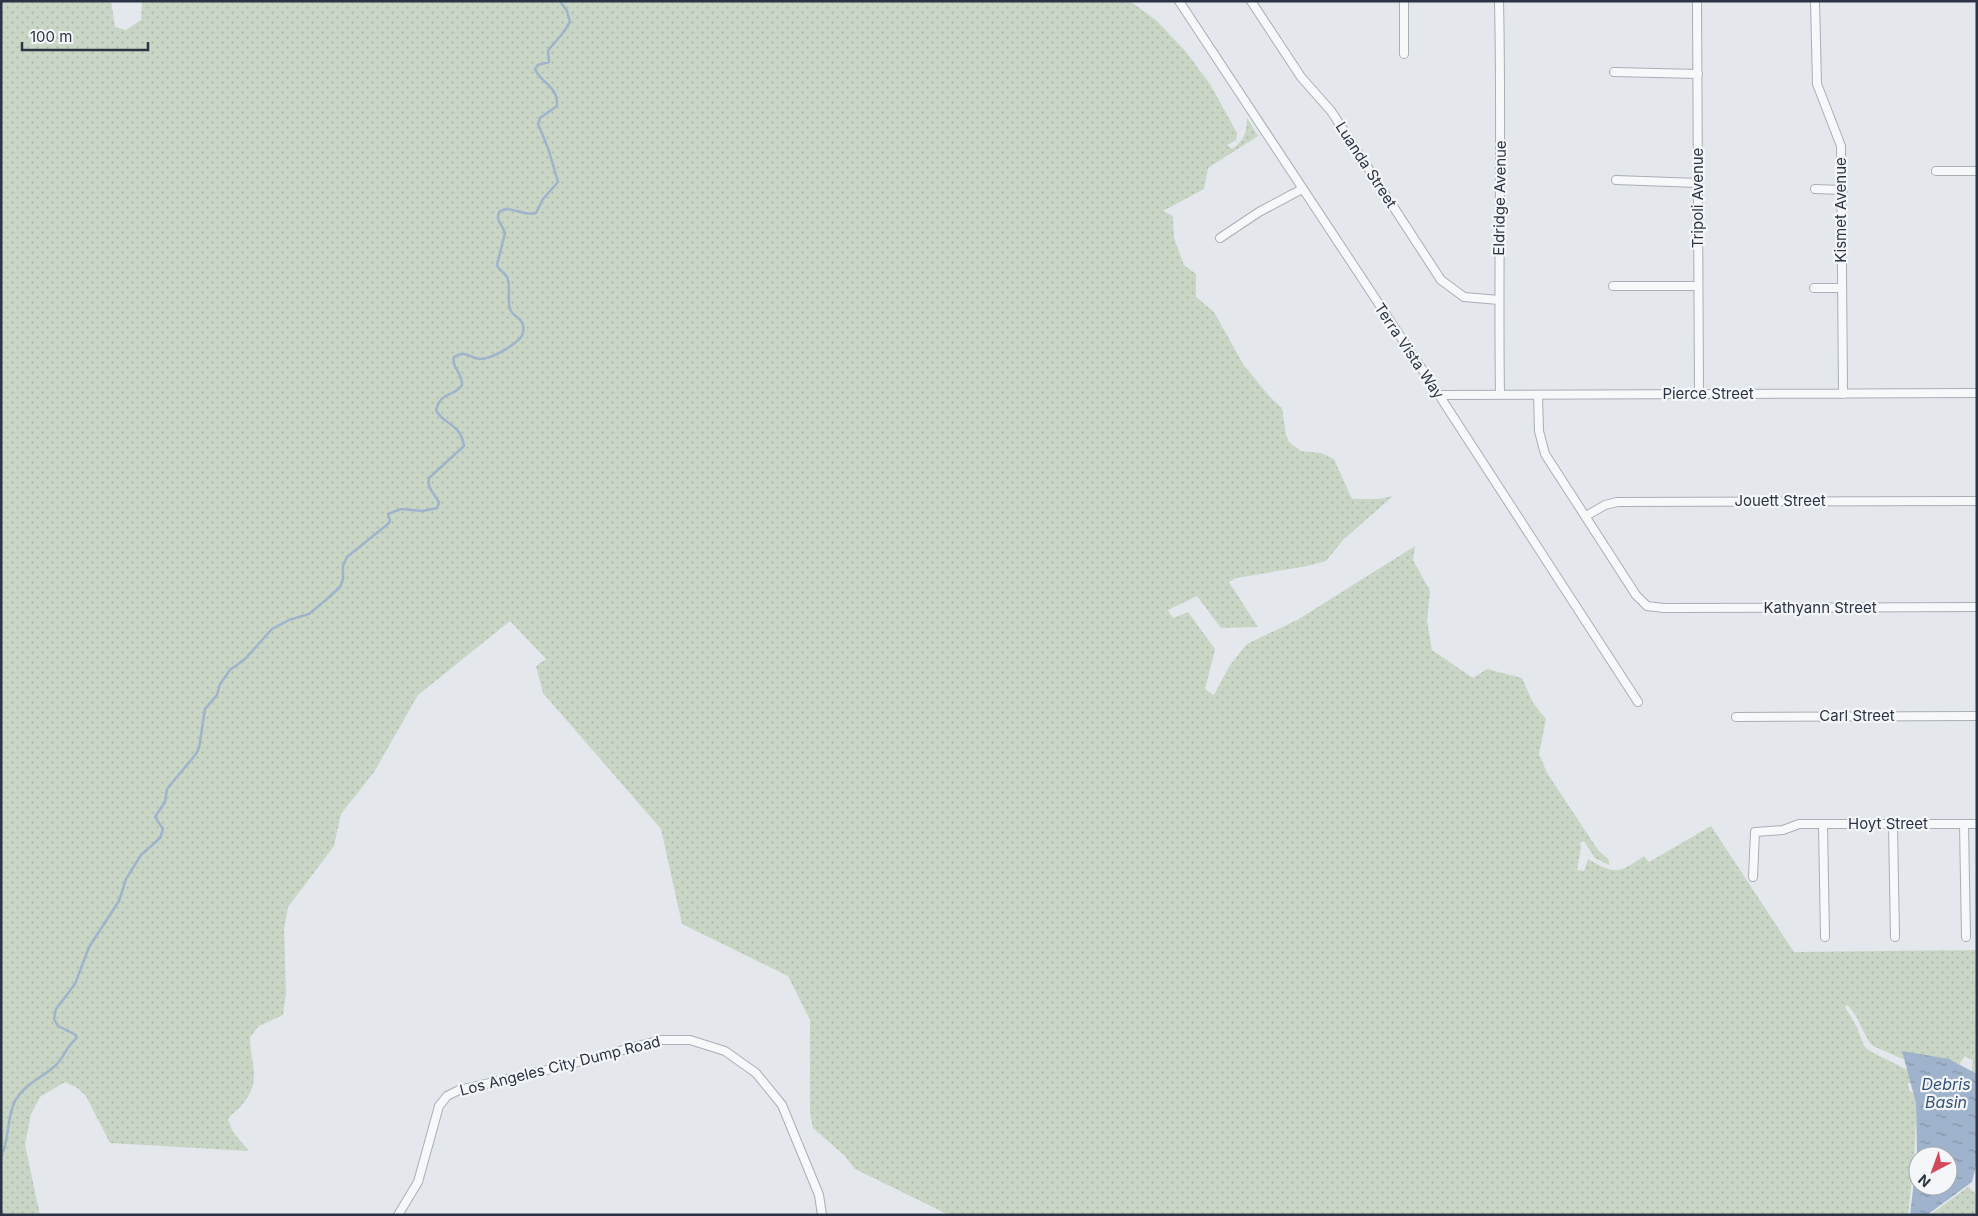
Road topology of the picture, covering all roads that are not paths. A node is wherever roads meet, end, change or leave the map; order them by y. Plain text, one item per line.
1 (1179, 1) edge
2 (1251, 1) edge
3 (1404, 1) edge
4 (1499, 1) edge
5 (1697, 1) edge
6 (1815, 1) edge
7 (1404, 54) dead end
8 (1614, 72) dead end
9 (1698, 74) junction
10 (1936, 171) dead end
11 (1977, 171) edge
12 (1616, 180) dead end
13 (1698, 183) junction
14 (1302, 189) junction
15 (1816, 189) dead end
16 (1842, 190) junction
17 (1220, 238) dead end
18 (1613, 286) dead end
19 (1698, 286) junction
20 (1814, 288) dead end
21 (1841, 288) junction
22 (1499, 300) junction
23 (1977, 393) edge
24 (1699, 394) junction
25 (1843, 394) junction
26 (1439, 395) junction
27 (1500, 395) junction
28 (1538, 395) junction
29 (1977, 501) edge
30 (1586, 516) junction
31 (1977, 607) edge
32 (1638, 702) dead end
33 (1977, 716) edge
34 (1736, 717) dead end
35 (1823, 824) junction
36 (1893, 824) junction
37 (1964, 824) junction
38 (1977, 824) edge
39 (1753, 877) dead end
40 (1825, 937) dead end
41 (1895, 937) dead end
42 (1966, 937) dead end
43 (398, 1215) edge
44 (822, 1215) edge

1 - 14 street, Terra Vista Way
2 - 22 street, Luanda Street
3 - 7 street
4 - 22 street, Eldridge Avenue
5 - 9 street, Tripoli Avenue
6 - 16 street, Kismet Avenue
8 - 9 street
9 - 13 street, Tripoli Avenue
10 - 11 street
12 - 13 street
13 - 19 street, Tripoli Avenue
14 - 17 street
14 - 26 street, Terra Vista Way
15 - 16 street
16 - 21 street, Kismet Avenue
18 - 19 street
19 - 24 street, Tripoli Avenue
20 - 21 street
21 - 25 street, Kismet Avenue
22 - 27 street, Eldridge Avenue
23 - 25 street, Pierce Street
24 - 25 street, Pierce Street
24 - 28 street, Pierce Street
26 - 27 street, Pierce Street
26 - 32 street, Terra Vista Way
27 - 28 street, Pierce Street
28 - 30 street
29 - 30 street, Jouett Street
30 - 31 street, Kathyann Street
33 - 34 street, Carl Street
35 - 36 street, Hoyt Street
35 - 39 street, Hoyt Street
35 - 40 street
36 - 37 street, Hoyt Street
36 - 41 street
37 - 38 street, Hoyt Street
37 - 42 street
43 - 44 street, Los Angeles City Dump Road

